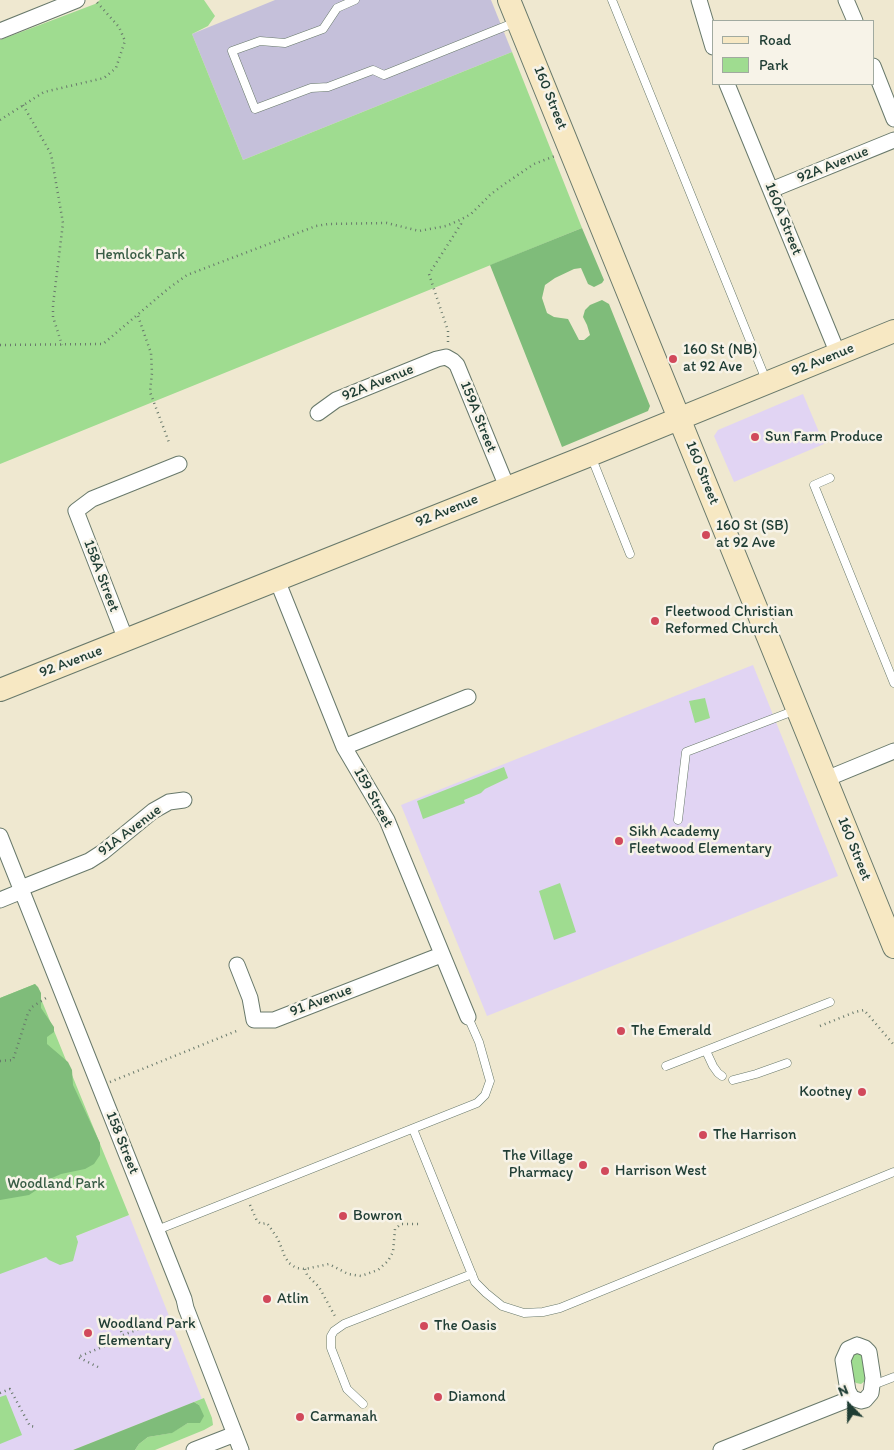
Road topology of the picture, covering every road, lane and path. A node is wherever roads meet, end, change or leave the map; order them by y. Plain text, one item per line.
1 (77, 0) edge
2 (95, 0) edge
3 (355, 0) edge
4 (510, 0) edge
5 (612, 0) edge
6 (699, 0) edge
7 (846, 0) edge
8 (854, 20) edge
9 (518, 22) junction
10 (0, 31) edge
11 (712, 44) edge
12 (874, 69) edge
13 (727, 85) edge
14 (23, 105) junction
15 (894, 119) edge
16 (0, 120) edge
17 (894, 140) edge
18 (555, 156) dead end
19 (771, 190) junction
20 (460, 220) junction
21 (138, 316) junction
22 (894, 331) edge
23 (448, 342) dead end
24 (0, 345) edge
25 (62, 345) junction
26 (838, 354) junction
27 (440, 358) joint
28 (767, 383) junction
29 (318, 413) dead end
30 (680, 418) junction
31 (170, 445) dead end
32 (590, 455) junction
33 (180, 464) dead end
34 (830, 478) dead end
35 (507, 487) junction
36 (630, 554) dead end
37 (276, 580) junction
38 (126, 640) junction
39 (894, 683) edge
40 (0, 690) edge
41 (468, 697) dead end
42 (798, 710) junction
43 (344, 747) junction
44 (894, 751) edge
45 (826, 779) junction
46 (184, 800) dead end
47 (678, 820) dead end
48 (0, 836) edge
49 (22, 890) junction
50 (0, 900) edge
51 (894, 947) edge
52 (441, 954) junction
53 (237, 965) dead end
54 (46, 998) dead end
55 (830, 1002) dead end
56 (834, 1011) dead end
57 (468, 1017) joint
58 (837, 1019) junction
59 (820, 1026) dead end
60 (239, 1030) dead end
61 (894, 1035) edge
62 (888, 1038) junction
63 (894, 1045) edge
64 (706, 1051) junction
65 (0, 1061) edge
66 (786, 1063) dead end
67 (666, 1066) dead end
68 (722, 1076) dead end
69 (733, 1080) dead end
70 (109, 1082) dead end
71 (413, 1129) junction
72 (894, 1172) edge
73 (250, 1204) dead end
74 (420, 1224) dead end
75 (157, 1230) junction
76 (305, 1269) junction
77 (472, 1274) junction
78 (337, 1319) dead end
79 (155, 1323) dead end
80 (121, 1331) dead end
81 (124, 1336) junction
82 (128, 1348) dead end
83 (98, 1367) dead end
84 (894, 1377) edge
85 (873, 1385) junction
86 (0, 1393) edge
87 (852, 1398) junction
88 (364, 1404) dead end
89 (37, 1427) dead end
90 (235, 1434) junction
91 (194, 1450) edge
92 (241, 1450) edge
93 (721, 1450) edge

1 - 10 street
2 - 14 path
3 - 9 lane
4 - 9 main road, 160 Street
5 - 28 lane
6 - 11 street
7 - 8 street
9 - 30 main road, 160 Street
12 - 15 street
13 - 19 street, 160A Street
14 - 16 path
14 - 25 path
17 - 19 street, 92A Avenue
18 - 20 path
19 - 26 street, 160A Street
20 - 21 path
20 - 23 path
21 - 25 path
21 - 31 path
22 - 26 main road, 92 Avenue
24 - 25 path
26 - 28 main road, 92 Avenue
27 - 29 street, 92A Avenue
27 - 35 street, 159A Street
28 - 30 main road, 92 Avenue
30 - 32 main road, 92 Avenue
30 - 42 main road, 160 Street
32 - 35 main road, 92 Avenue
32 - 36 lane
33 - 38 street, 158A Street
34 - 39 lane
35 - 37 main road, 92 Avenue
37 - 38 main road, 92 Avenue
37 - 43 street, 159 Street
38 - 40 main road, 92 Avenue
41 - 43 street
42 - 45 main road, 160 Street
42 - 47 lane
43 - 52 street, 159 Street
44 - 45 street
45 - 51 main road, 160 Street
46 - 49 street, 91A Avenue
48 - 49 street, 158 Street
49 - 50 street, 91A Avenue
49 - 75 street, 158 Street
52 - 53 street, 91 Avenue
52 - 57 street, 159 Street
54 - 65 path
55 - 64 lane
56 - 58 path
57 - 71 lane
58 - 59 path
58 - 62 path
60 - 70 path
61 - 62 path
62 - 63 path
64 - 67 lane
64 - 68 lane
66 - 69 lane
71 - 75 lane
71 - 77 lane
72 - 77 lane
73 - 76 path
74 - 76 path
75 - 90 street, 158 Street
76 - 78 path
77 - 88 lane
79 - 81 path
80 - 81 path
81 - 82 path
81 - 83 path
84 - 85 lane
85 - 87 street
85 - 87 street
86 - 89 path
87 - 93 street
90 - 91 street
90 - 92 street, 158 Street

